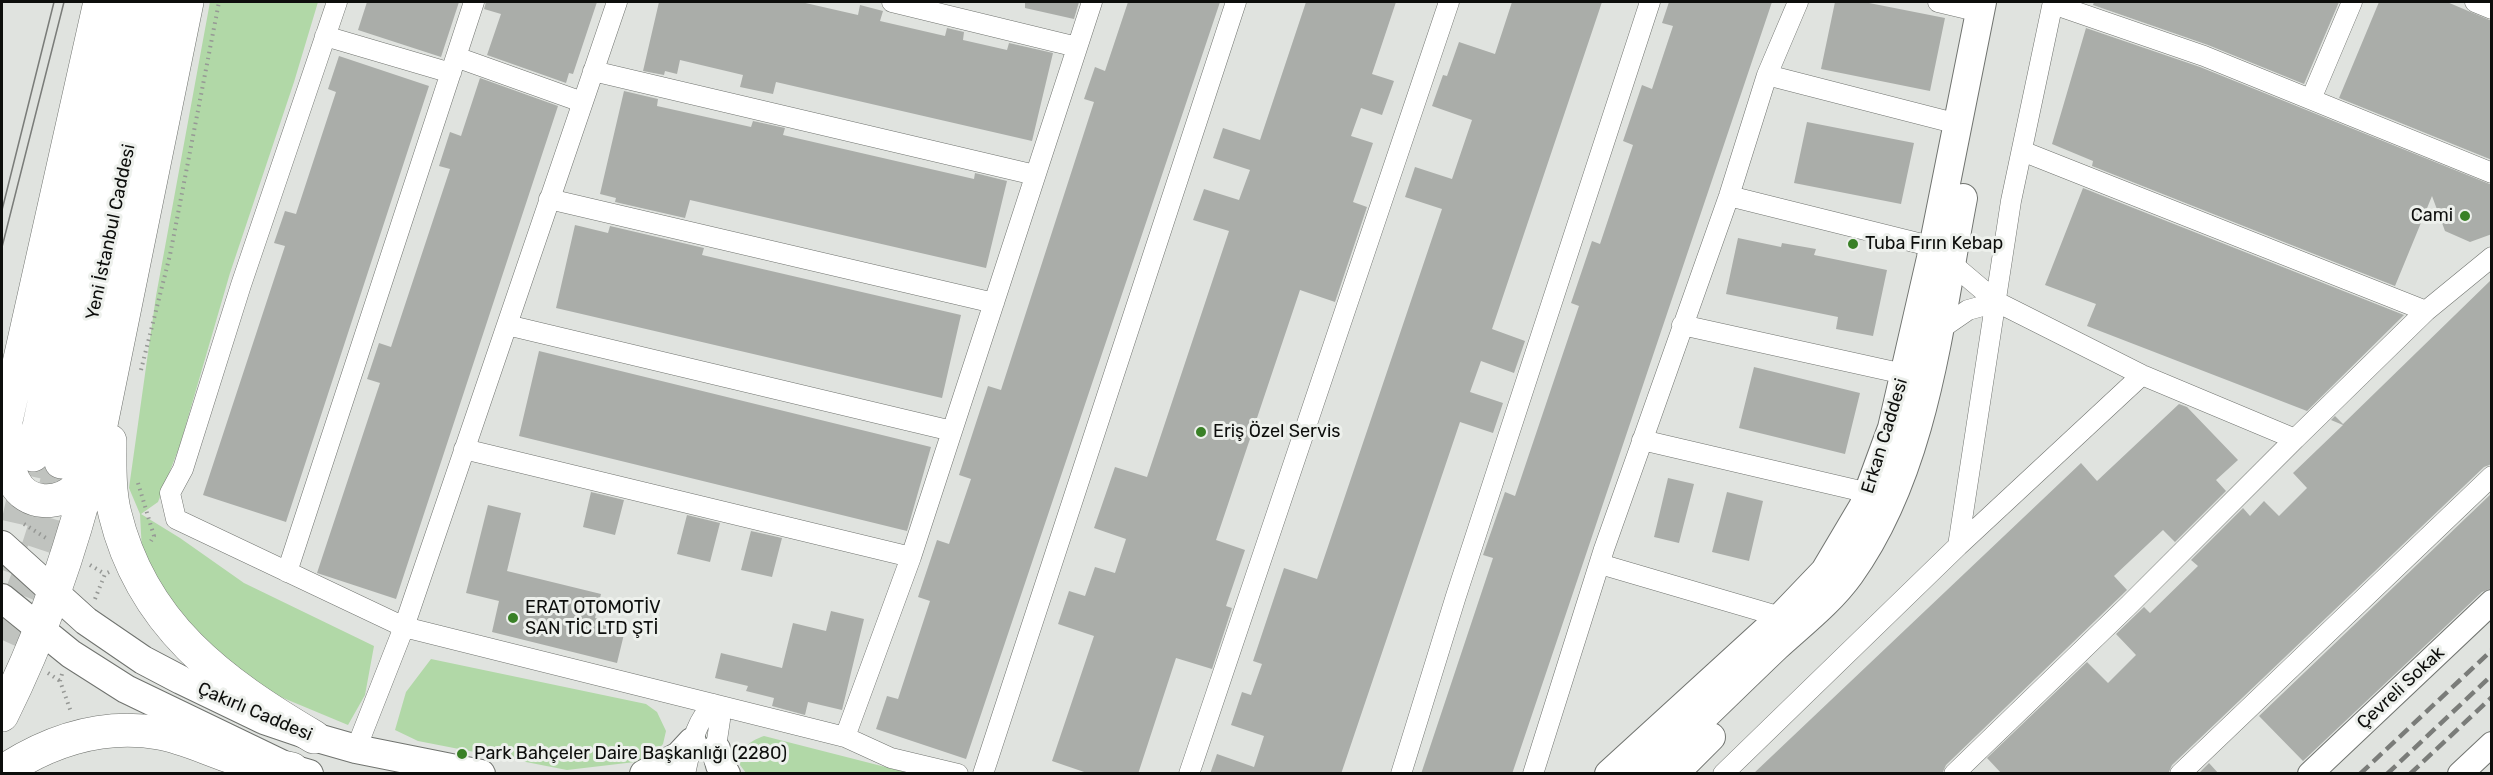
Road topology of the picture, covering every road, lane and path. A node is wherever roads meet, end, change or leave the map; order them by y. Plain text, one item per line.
1 (100, 2) edge
2 (128, 2) edge
3 (161, 2) edge
4 (187, 2) edge
5 (219, 2) edge
6 (337, 2) edge
7 (474, 2) edge
8 (616, 2) edge
9 (892, 2) edge
10 (1092, 2) edge
11 (1236, 2) edge
12 (1449, 2) edge
13 (1650, 2) edge
14 (1798, 2) edge
15 (1938, 2) edge
16 (2352, 2) edge
17 (2475, 2) edge
18 (2053, 3) edge
19 (1987, 5) edge
20 (2492, 9) edge
21 (326, 36) junction
22 (1077, 47) junction
23 (453, 65) junction
24 (593, 70) junction
25 (1767, 75) junction
26 (2312, 99) junction
27 (582, 102) junction
28 (1958, 123) junction
29 (2022, 151) junction
30 (2492, 173) edge
31 (1035, 176) junction
32 (1730, 196) junction
33 (549, 199) junction
34 (1942, 255) junction
35 (2492, 256) edge
36 (1997, 302) junction
37 (994, 303) junction
38 (2426, 311) junction
39 (507, 325) junction
40 (1682, 325) junction
41 (1939, 330) junction
42 (115, 354) junction
43 (1904, 375) junction
44 (2142, 375) junction
45 (139, 376) dead end
46 (3, 426) edge
47 (952, 431) junction
48 (2295, 439) junction
49 (1642, 440) junction
50 (464, 450) junction
51 (94, 459) junction
52 (135, 476) dead end
53 (2492, 476) edge
54 (1869, 493) junction
55 (2, 545) edge
56 (1958, 546) junction
57 (911, 557) junction
58 (130, 560) junction
59 (1600, 564) junction
60 (287, 572) junction
61 (55, 593) junction
62 (1834, 594) junction
63 (2, 598) edge
64 (2492, 602) edge
65 (1781, 617) junction
66 (86, 621) junction
67 (404, 627) junction
68 (40, 628) junction
69 (70, 654) junction
70 (714, 704) junction
71 (2, 715) edge
72 (80, 735) junction
73 (314, 737) junction
74 (845, 737) junction
75 (2492, 744) edge
76 (357, 749) junction
77 (711, 760) edge
78 (301, 771) edge
79 (2, 772) edge
80 (481, 774) edge
81 (644, 774) edge
82 (685, 774) edge
83 (958, 774) edge
84 (983, 774) edge
85 (1189, 774) edge
86 (1401, 774) edge
87 (1533, 774) edge
88 (1609, 774) edge
89 (1645, 774) edge
90 (1674, 774) edge
91 (1723, 774) edge
92 (1954, 774) edge
93 (2180, 774) edge
94 (2310, 774) edge
95 (2460, 774) edge

1 - 46 highway
2 - 3 highway, Yeni İstanbul Caddesi
4 - 42 highway
5 - 45 path
6 - 21 street
7 - 23 street
8 - 24 street
9 - 22 street
10 - 22 street
11 - 84 street
12 - 85 street
13 - 86 street
14 - 25 street
15 - 19 street
16 - 26 street
17 - 20 street
18 - 26 street
18 - 29 street
19 - 28 main road, Erkan Caddesi
19 - 34 main road, Erkan Caddesi
21 - 23 street
21 - 60 street
22 - 31 street
23 - 27 street
23 - 60 street
24 - 27 street
24 - 31 street
25 - 28 street
25 - 32 street
26 - 30 street
27 - 33 street
28 - 34 main road, Erkan Caddesi
29 - 36 street
29 - 38 street
31 - 37 street
32 - 34 street
32 - 40 street
33 - 37 street
33 - 39 street
34 - 36 street
34 - 41 main road, Erkan Caddesi
34 - 43 main road, Erkan Caddesi
35 - 38 street
36 - 41 street
36 - 44 street
36 - 56 street
37 - 47 street
38 - 48 street
39 - 47 street
39 - 50 street
40 - 43 street
40 - 49 street
41 - 62 main road, Erkan Caddesi
42 - 51 highway
42 - 58 highway
43 - 54 main road, Erkan Caddesi
44 - 48 street
44 - 56 street
46 - 51 highway
47 - 57 street
48 - 92 street
49 - 54 street
49 - 59 street
50 - 57 street
50 - 67 street
51 - 61 highway
52 - 58 path
53 - 93 street
54 - 65 main road, Erkan Caddesi
55 - 61 main road, Çakırlı Caddesi
56 - 91 street
57 - 74 street
58 - 66 path
58 - 73 highway
59 - 65 street
59 - 87 street
60 - 67 street
61 - 66 main road, Çakırlı Caddesi
61 - 68 highway
62 - 89 main road, Erkan Caddesi
62 - 90 main road
63 - 68 main road, Çakırlı Caddesi
64 - 94 street, Çevreli Sokak
65 - 88 main road, Erkan Caddesi
66 - 73 main road, Çakırlı Caddesi
67 - 70 street
67 - 76 street
68 - 69 main road, Çakırlı Caddesi
68 - 71 highway
69 - 72 path
69 - 78 main road, Çakırlı Caddesi
70 - 74 street
70 - 77 street
72 - 78 highway
72 - 79 highway
73 - 76 main road, Çakırlı Caddesi
74 - 83 street
75 - 95 street
76 - 80 main road, Çakırlı Caddesi
77 - 81 main road
77 - 82 street

